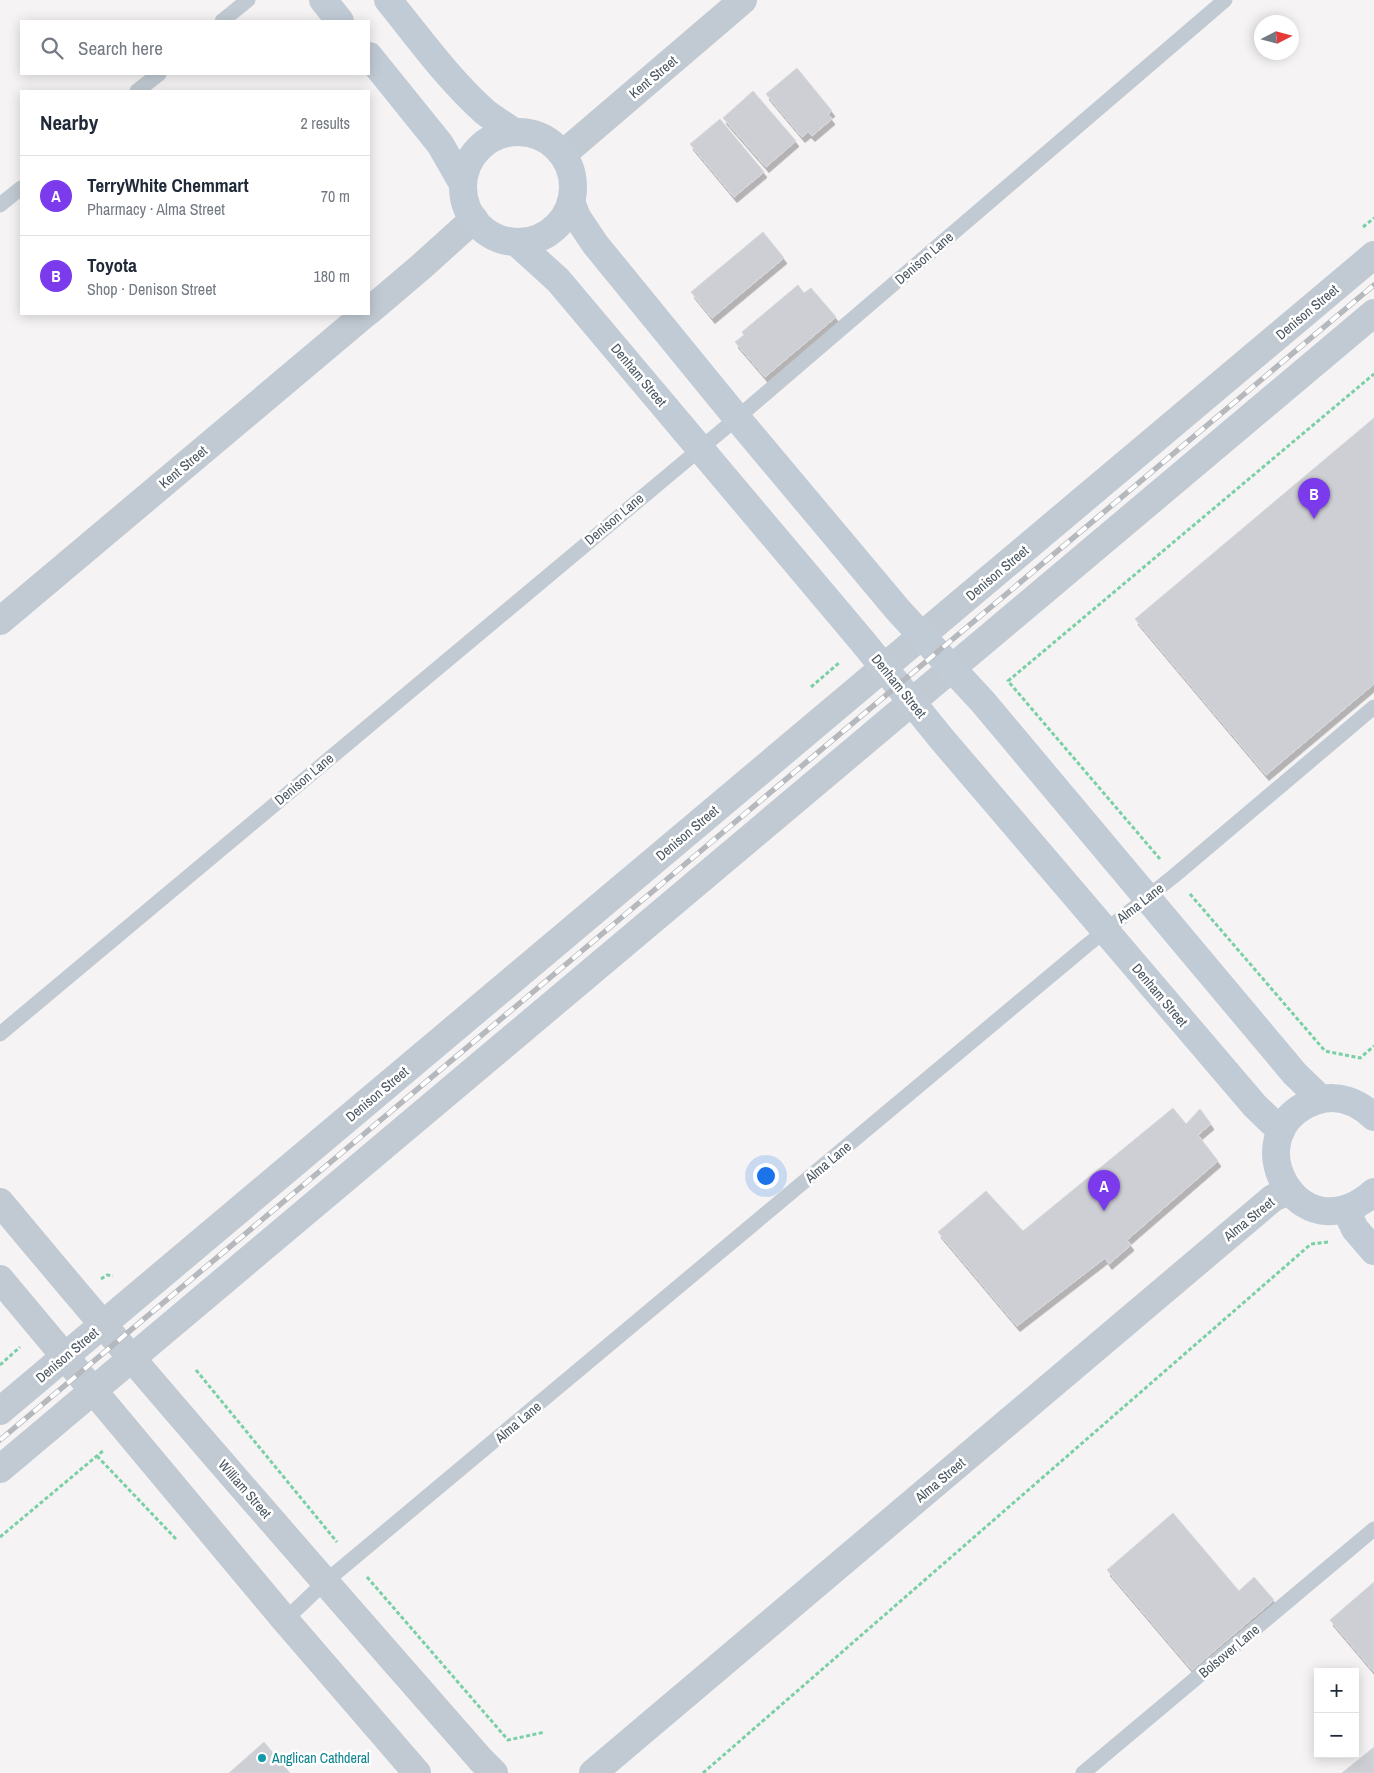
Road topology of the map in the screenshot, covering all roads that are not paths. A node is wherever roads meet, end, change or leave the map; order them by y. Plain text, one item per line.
1 (248, 0) edge
2 (323, 0) edge
3 (388, 0) edge
4 (743, 0) edge
5 (1225, 0) edge
6 (223, 20) edge
7 (339, 20) edge
8 (370, 57) edge
9 (158, 75) edge
10 (139, 90) edge
11 (514, 132) junction
12 (562, 154) junction
13 (463, 184) junction
14 (20, 189) edge
15 (571, 202) junction
16 (0, 205) edge
17 (474, 219) junction
18 (516, 242) junction
19 (1374, 256) edge
20 (370, 310) edge
21 (1374, 314) edge
22 (364, 315) edge
23 (737, 418) junction
24 (700, 447) junction
25 (0, 621) edge
26 (922, 636) junction
27 (884, 668) junction
28 (952, 668) junction
29 (912, 702) junction
30 (1374, 707) edge
31 (1148, 897) junction
32 (1106, 930) junction
33 (0, 1034) edge
34 (1321, 1099) junction
35 (1374, 1117) edge
36 (1281, 1131) junction
37 (1288, 1191) junction
38 (1374, 1192) edge
39 (0, 1202) edge
40 (1346, 1210) junction
41 (1374, 1251) edge
42 (0, 1279) edge
43 (103, 1325) junction
44 (66, 1357) junction
45 (132, 1358) junction
46 (94, 1390) junction
47 (0, 1411) edge
48 (0, 1469) edge
49 (1374, 1530) edge
50 (325, 1582) junction
51 (284, 1620) junction
52 (417, 1773) edge
53 (494, 1773) edge
54 (593, 1773) edge
55 (1083, 1773) edge

1 - 6 lane
2 - 7 street
3 - 11 street
4 - 12 street, Kent Street
5 - 23 lane, Denison Lane
8 - 13 street
9 - 10 lane
11 - 12 street
11 - 13 street
12 - 15 street
13 - 17 street
14 - 16 lane
15 - 18 street
15 - 23 street
17 - 18 street
17 - 20 street
18 - 24 street, Denham Street
19 - 26 street, Denison Street
21 - 28 street
22 - 25 street, Kent Street
23 - 24 lane, Denison Lane
23 - 26 street
24 - 27 street, Denham Street
24 - 33 lane, Denison Lane
26 - 27 street, Denison Street
26 - 28 street
27 - 29 street, Denham Street
27 - 43 street, Denison Street
28 - 29 street
28 - 31 street
29 - 32 street, Denham Street
29 - 45 street
30 - 31 lane, Alma Lane
31 - 32 lane, Alma Lane
31 - 34 street
32 - 36 street, Denham Street
32 - 50 lane, Alma Lane
34 - 35 street
34 - 36 street
36 - 37 street
37 - 40 street
37 - 54 street, Alma Street
38 - 40 street
39 - 43 street, William Street
40 - 41 street
42 - 44 street
43 - 44 street, Denison Street
43 - 45 street, William Street
44 - 46 street
44 - 47 street, Denison Street
45 - 46 street
45 - 50 street, William Street
46 - 48 street
46 - 51 street
49 - 55 lane, Bolsover Lane
50 - 51 lane, Alma Lane
50 - 53 street, William Street
51 - 52 street

